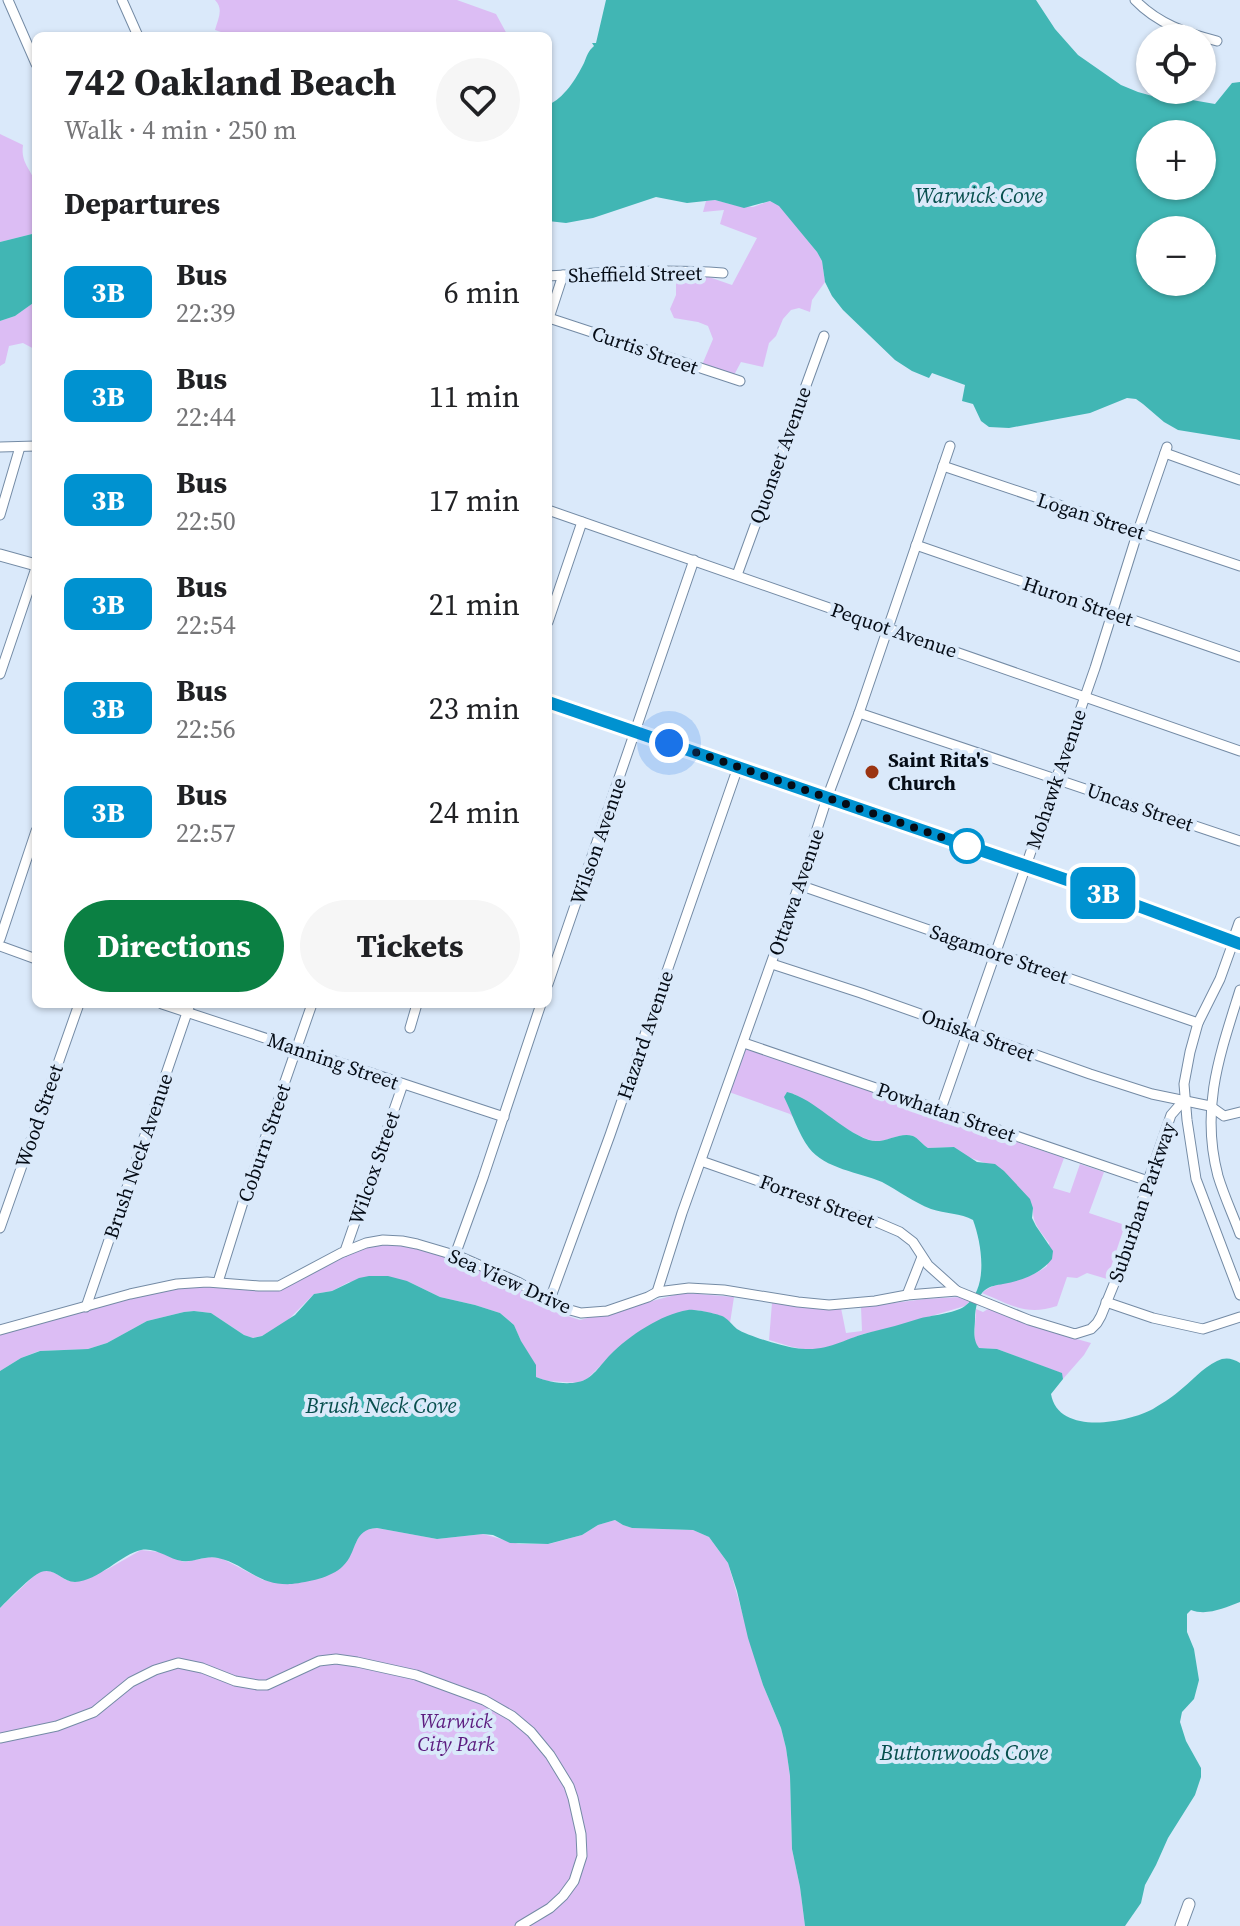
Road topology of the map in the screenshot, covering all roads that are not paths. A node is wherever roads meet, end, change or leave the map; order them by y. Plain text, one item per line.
1 (8, 0) edge
2 (122, 0) edge
3 (1135, 0) edge
4 (136, 32) edge
5 (1217, 41) dead end
6 (32, 55) edge
7 (723, 273) dead end
8 (563, 275) junction
9 (552, 276) edge
10 (552, 310) edge
11 (552, 320) edge
12 (824, 336) dead end
13 (740, 381) dead end
14 (32, 446) edge
15 (950, 446) dead end
16 (0, 447) edge
17 (20, 447) junction
18 (943, 466) junction
19 (1240, 480) edge
20 (552, 511) edge
21 (0, 515) edge
22 (582, 522) junction
23 (1138, 531) junction
24 (916, 545) junction
25 (0, 555) edge
26 (694, 560) junction
27 (32, 566) edge
28 (1240, 566) edge
29 (737, 575) junction
30 (32, 579) edge
31 (552, 610) edge
32 (1113, 613) junction
33 (887, 628) junction
34 (1240, 657) edge
35 (0, 674) edge
36 (1085, 697) junction
37 (552, 703) edge
38 (859, 713) junction
39 (636, 732) junction
40 (1240, 751) edge
41 (738, 767) junction
42 (1056, 779) junction
43 (827, 798) junction
44 (1240, 841) edge
45 (32, 843) edge
46 (1025, 866) junction
47 (799, 885) junction
48 (1240, 923) edge
49 (0, 939) edge
50 (1237, 942) edge
51 (0, 946) edge
52 (995, 953) junction
53 (32, 958) edge
54 (772, 964) junction
55 (552, 973) edge
56 (1240, 990) edge
57 (78, 1008) edge
58 (189, 1008) edge
59 (311, 1008) edge
60 (416, 1008) edge
61 (540, 1008) edge
62 (1198, 1023) junction
63 (410, 1028) dead end
64 (968, 1032) junction
65 (744, 1043) junction
66 (297, 1048) junction
67 (403, 1084) junction
68 (1185, 1099) junction
69 (1210, 1106) junction
70 (941, 1109) junction
71 (1240, 1112) edge
72 (504, 1117) junction
73 (701, 1161) junction
74 (1148, 1181) junction
75 (0, 1228) edge
76 (1240, 1234) edge
77 (345, 1251) junction
78 (455, 1255) junction
79 (922, 1257) junction
80 (218, 1282) junction
81 (957, 1291) junction
82 (657, 1292) junction
83 (907, 1295) junction
84 (1240, 1295) edge
85 (549, 1302) junction
86 (1106, 1302) junction
87 (86, 1307) junction
88 (1240, 1317) edge
89 (0, 1330) edge
90 (0, 1738) edge
91 (1189, 1904) dead end
92 (520, 1926) edge
93 (1181, 1926) edge

1 - 6 street
2 - 4 street
3 - 5 street
7 - 8 street, Sheffield Street
8 - 9 street, Sheffield Street
8 - 10 street
11 - 13 street, Curtis Street
12 - 29 street, Quonset Avenue
14 - 17 street
15 - 18 street, Ottawa Avenue
16 - 17 street
17 - 21 street
18 - 23 street, Logan Street
18 - 24 street, Ottawa Avenue
19 - 23 street, Mohawk Avenue
20 - 22 street, Pequot Avenue
22 - 26 street, Pequot Avenue
22 - 31 street
23 - 28 street, Logan Street
23 - 32 street, Mohawk Avenue
24 - 32 street, Huron Street
24 - 33 street, Ottawa Avenue
25 - 27 street
26 - 29 street, Pequot Avenue
26 - 39 street, Wilson Avenue
29 - 33 street, Pequot Avenue
30 - 35 street
32 - 34 street, Huron Street
32 - 36 street, Mohawk Avenue
33 - 36 street, Pequot Avenue
33 - 38 street, Ottawa Avenue
36 - 40 street, Pequot Avenue
36 - 42 street, Mohawk Avenue
37 - 39 street
38 - 42 street, Uncas Street
38 - 43 street, Ottawa Avenue
39 - 41 street
39 - 55 street, Wilson Avenue
41 - 43 street
41 - 85 street, Hazard Avenue
42 - 44 street, Uncas Street
42 - 46 street, Mohawk Avenue
43 - 46 street
43 - 47 street, Ottawa Avenue
45 - 49 street
46 - 50 street
46 - 52 street, Mohawk Avenue
47 - 52 street, Sagamore Street
47 - 54 street, Ottawa Avenue
48 - 50 street, Suburban Parkway
50 - 62 street, Suburban Parkway
51 - 53 street
52 - 62 street, Sagamore Street
52 - 64 street, Mohawk Avenue
54 - 64 street, Oniska Street
54 - 65 street, Ottawa Avenue
56 - 69 street
57 - 75 street, Wood Street
58 - 66 street, Manning Street
58 - 87 street, Brush Neck Avenue
59 - 66 street, Coburn Street
60 - 63 street
61 - 72 street
62 - 68 street, Suburban Parkway
64 - 68 street, Oniska Street
64 - 70 street, Mohawk Avenue
65 - 70 street, Powhatan Street
65 - 73 street, Ottawa Avenue
66 - 67 street, Manning Street
66 - 80 street, Coburn Street
67 - 72 street, Manning Street
67 - 77 street, Wilcox Street
68 - 69 street, Oniska Street
68 - 74 street, Suburban Parkway
68 - 84 street
69 - 71 street, Oniska Street
69 - 76 street
70 - 74 street, Powhatan Street
72 - 78 street
73 - 79 street, Forrest Street
73 - 82 street, Ottawa Avenue
74 - 86 street, Suburban Parkway
77 - 78 street, Sea View Drive
77 - 80 street, Sea View Drive
78 - 85 street, Sea View Drive
79 - 81 street, Forrest Street
79 - 83 street
80 - 87 street, Sea View Drive
81 - 83 street, Sea View Drive
81 - 86 street, Sea View Drive
82 - 83 street, Sea View Drive
82 - 85 street, Sea View Drive
86 - 88 street
87 - 89 street, Sea View Drive
90 - 92 street
91 - 93 street

